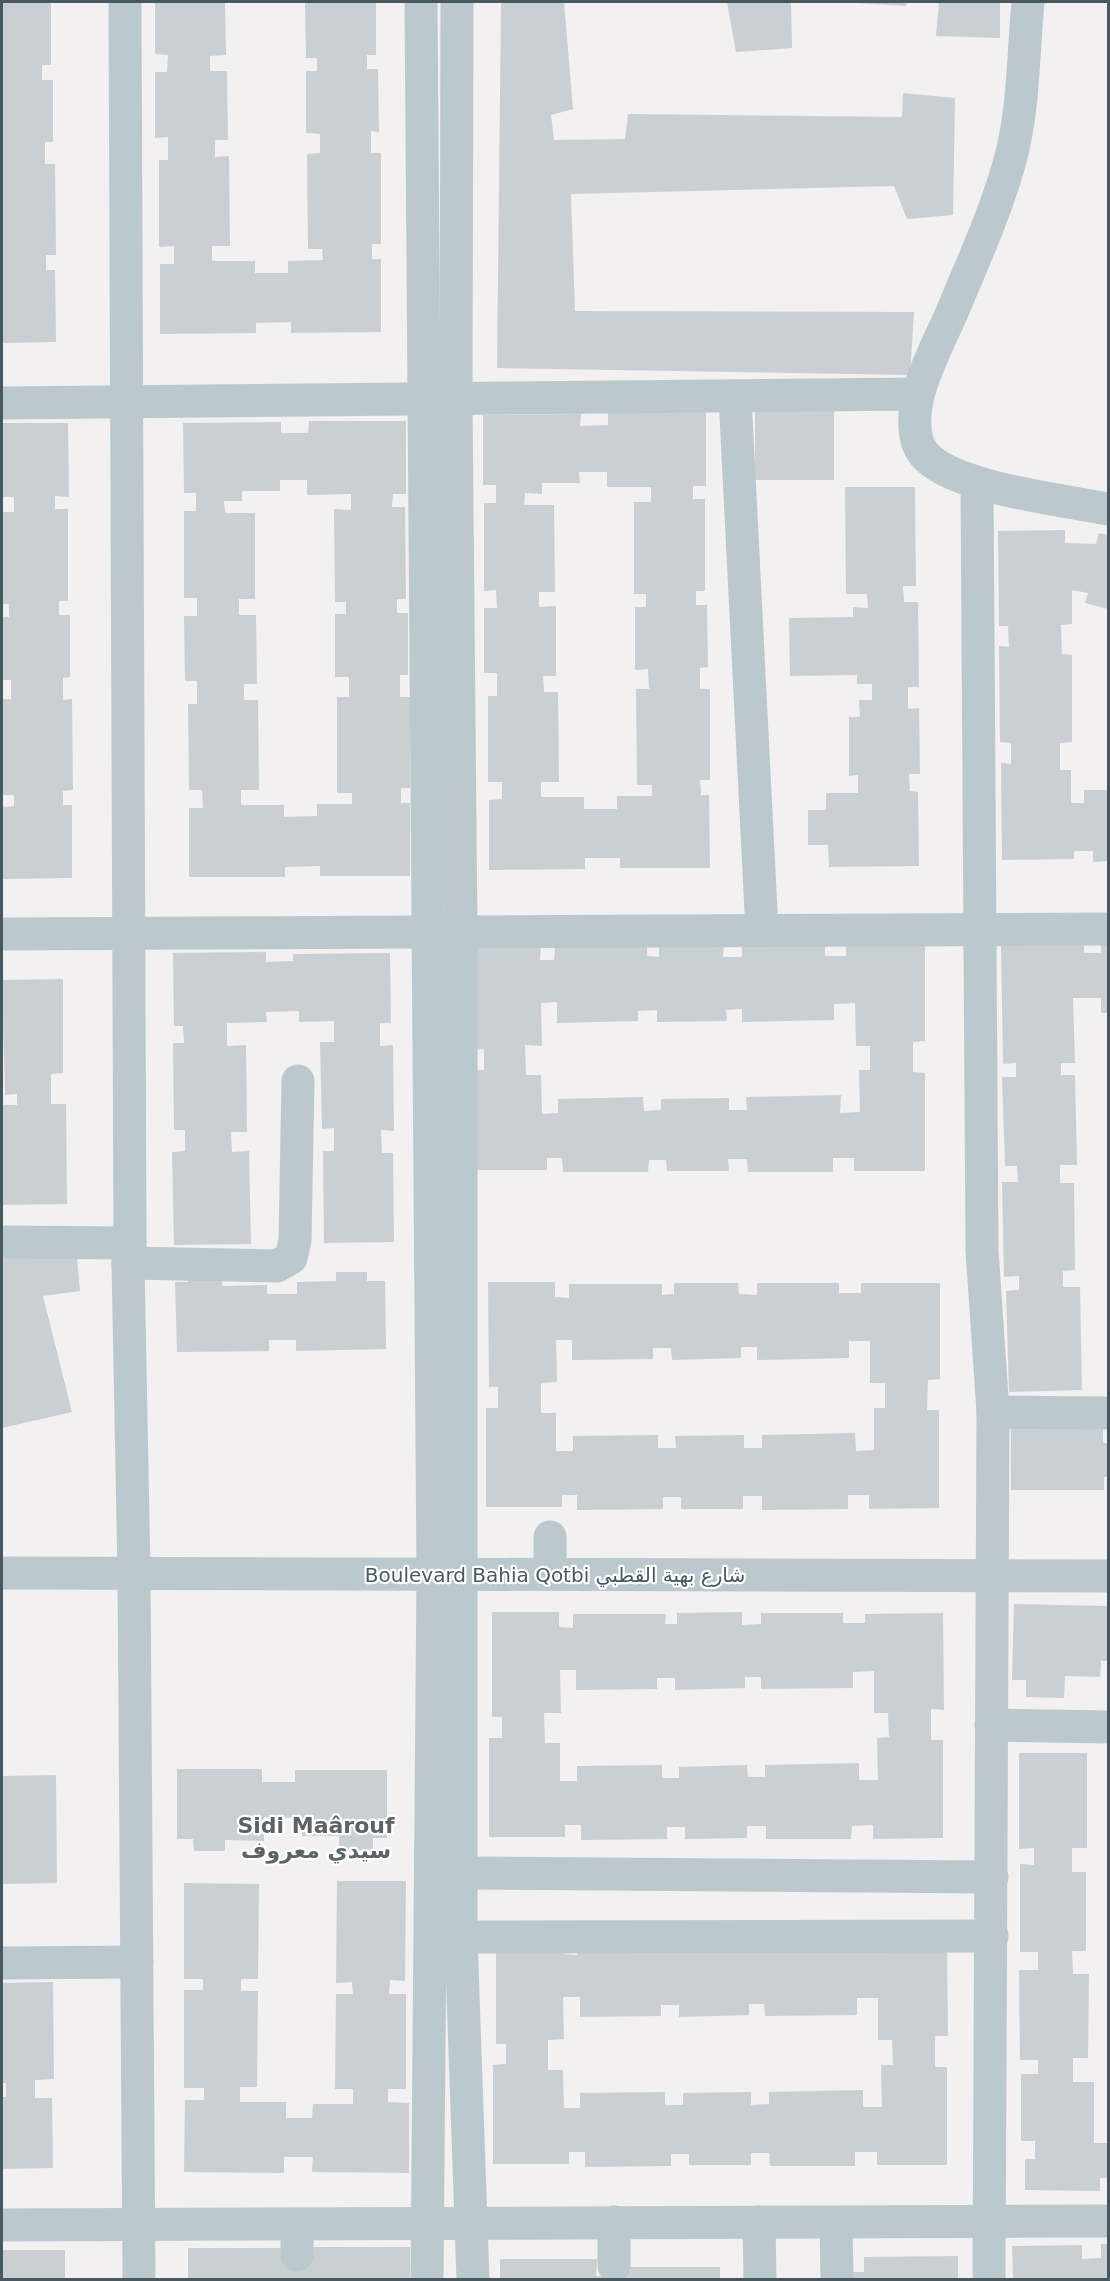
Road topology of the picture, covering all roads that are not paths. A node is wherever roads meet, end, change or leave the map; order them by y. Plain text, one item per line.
1 (125, 2) edge
2 (421, 2) edge
3 (457, 2) edge
4 (1028, 2) edge
5 (918, 394) junction
6 (735, 396) junction
7 (441, 399) junction
8 (129, 402) junction
9 (2, 403) edge
10 (977, 483) junction
11 (1108, 509) edge
12 (980, 929) junction
13 (1108, 929) edge
14 (762, 931) junction
15 (426, 932) junction
16 (461, 932) junction
17 (130, 933) junction
18 (2, 934) edge
19 (298, 1081) dead end
20 (2, 1242) edge
21 (129, 1253) junction
22 (993, 1412) junction
23 (1108, 1413) edge
24 (550, 1537) dead end
25 (2, 1573) edge
26 (134, 1573) junction
27 (446, 1574) junction
28 (550, 1574) junction
29 (991, 1576) junction
30 (1108, 1576) edge
31 (991, 1725) junction
32 (1108, 1726) edge
33 (461, 1873) junction
34 (992, 1877) junction
35 (992, 1936) junction
36 (461, 1937) junction
37 (137, 1962) junction
38 (2, 1963) edge
39 (989, 2221) junction
40 (1108, 2221) edge
41 (759, 2222) junction
42 (426, 2223) junction
43 (473, 2223) junction
44 (614, 2223) junction
45 (836, 2223) junction
46 (138, 2224) junction
47 (2, 2225) edge
48 (614, 2266) dead end
49 (139, 2280) edge
50 (427, 2280) edge
51 (473, 2280) edge
52 (760, 2280) edge
53 (837, 2280) edge
54 (989, 2280) edge

1 - 8 street
2 - 7 street
3 - 7 street
4 - 5 street
5 - 6 street
5 - 10 street
6 - 7 street
6 - 14 street
7 - 8 street
7 - 15 street
7 - 16 street
8 - 9 street
8 - 17 street
10 - 11 street
10 - 12 street
12 - 13 street
12 - 14 street
12 - 22 street
14 - 16 street
15 - 16 street
15 - 17 street
15 - 27 street
16 - 27 street
17 - 18 street
17 - 21 street
19 - 21 street
20 - 21 street
21 - 26 street
22 - 23 street
22 - 29 street
24 - 28 street
25 - 26 street, Boulevard Bahia Qotbi شارع بهية القطبي
26 - 27 street, Boulevard Bahia Qotbi شارع بهية القطبي
26 - 37 street
27 - 28 street, Boulevard Bahia Qotbi شارع بهية القطبي
27 - 33 street
27 - 42 street
28 - 29 street, Boulevard Bahia Qotbi شارع بهية القطبي
29 - 30 street, Boulevard Bahia Qotbi شارع بهية القطبي
29 - 31 street
31 - 32 street
31 - 34 street
33 - 34 street
33 - 36 street
34 - 35 street
35 - 36 street
35 - 39 street
36 - 43 street
37 - 38 street
37 - 46 street
39 - 40 street
39 - 45 street
39 - 54 street
41 - 44 street
41 - 45 street
41 - 52 street
42 - 43 street
42 - 46 street
42 - 50 street
43 - 44 street
43 - 51 street
44 - 48 street
45 - 53 street
46 - 47 street
46 - 49 street

